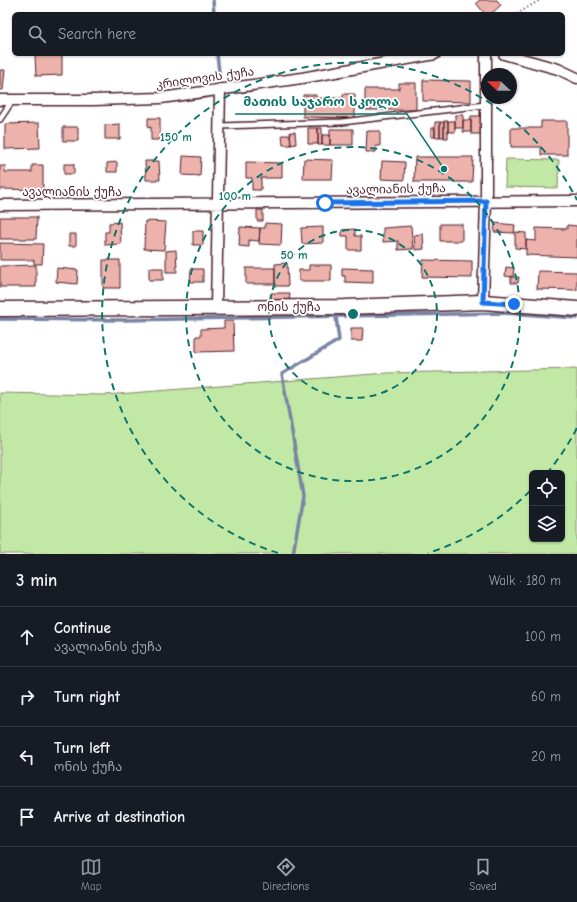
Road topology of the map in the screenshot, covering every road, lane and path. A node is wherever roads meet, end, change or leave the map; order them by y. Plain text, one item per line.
1 (540, 0) edge
2 (520, 12) edge
3 (424, 56) edge
4 (486, 56) edge
5 (511, 56) edge
6 (577, 78) edge
7 (220, 89) junction
8 (0, 100) edge
9 (12, 100) junction
10 (485, 105) junction
11 (0, 119) edge
12 (219, 126) junction
13 (486, 201) junction
14 (577, 201) edge
15 (218, 204) junction
16 (0, 206) edge
17 (483, 302) junction
18 (216, 307) junction
19 (0, 309) edge
20 (577, 309) edge

1 - 2 path
3 - 7 street, კრილოვის ქუჩა
4 - 10 street
5 - 6 street
7 - 9 street, კრილოვის ქუჩა
7 - 12 street
8 - 9 street, კრილოვის ქუჩა
9 - 11 lane
10 - 12 lane
10 - 13 street
12 - 15 street
13 - 14 street, ავალიანის ქუჩა
13 - 15 street, ავალიანის ქუჩა
13 - 17 street
15 - 16 street, ავალიანის ქუჩა
15 - 18 street
17 - 18 main road, ონის ქუჩა
17 - 20 main road, ონის ქუჩა
18 - 19 main road, ონის ქუჩა

